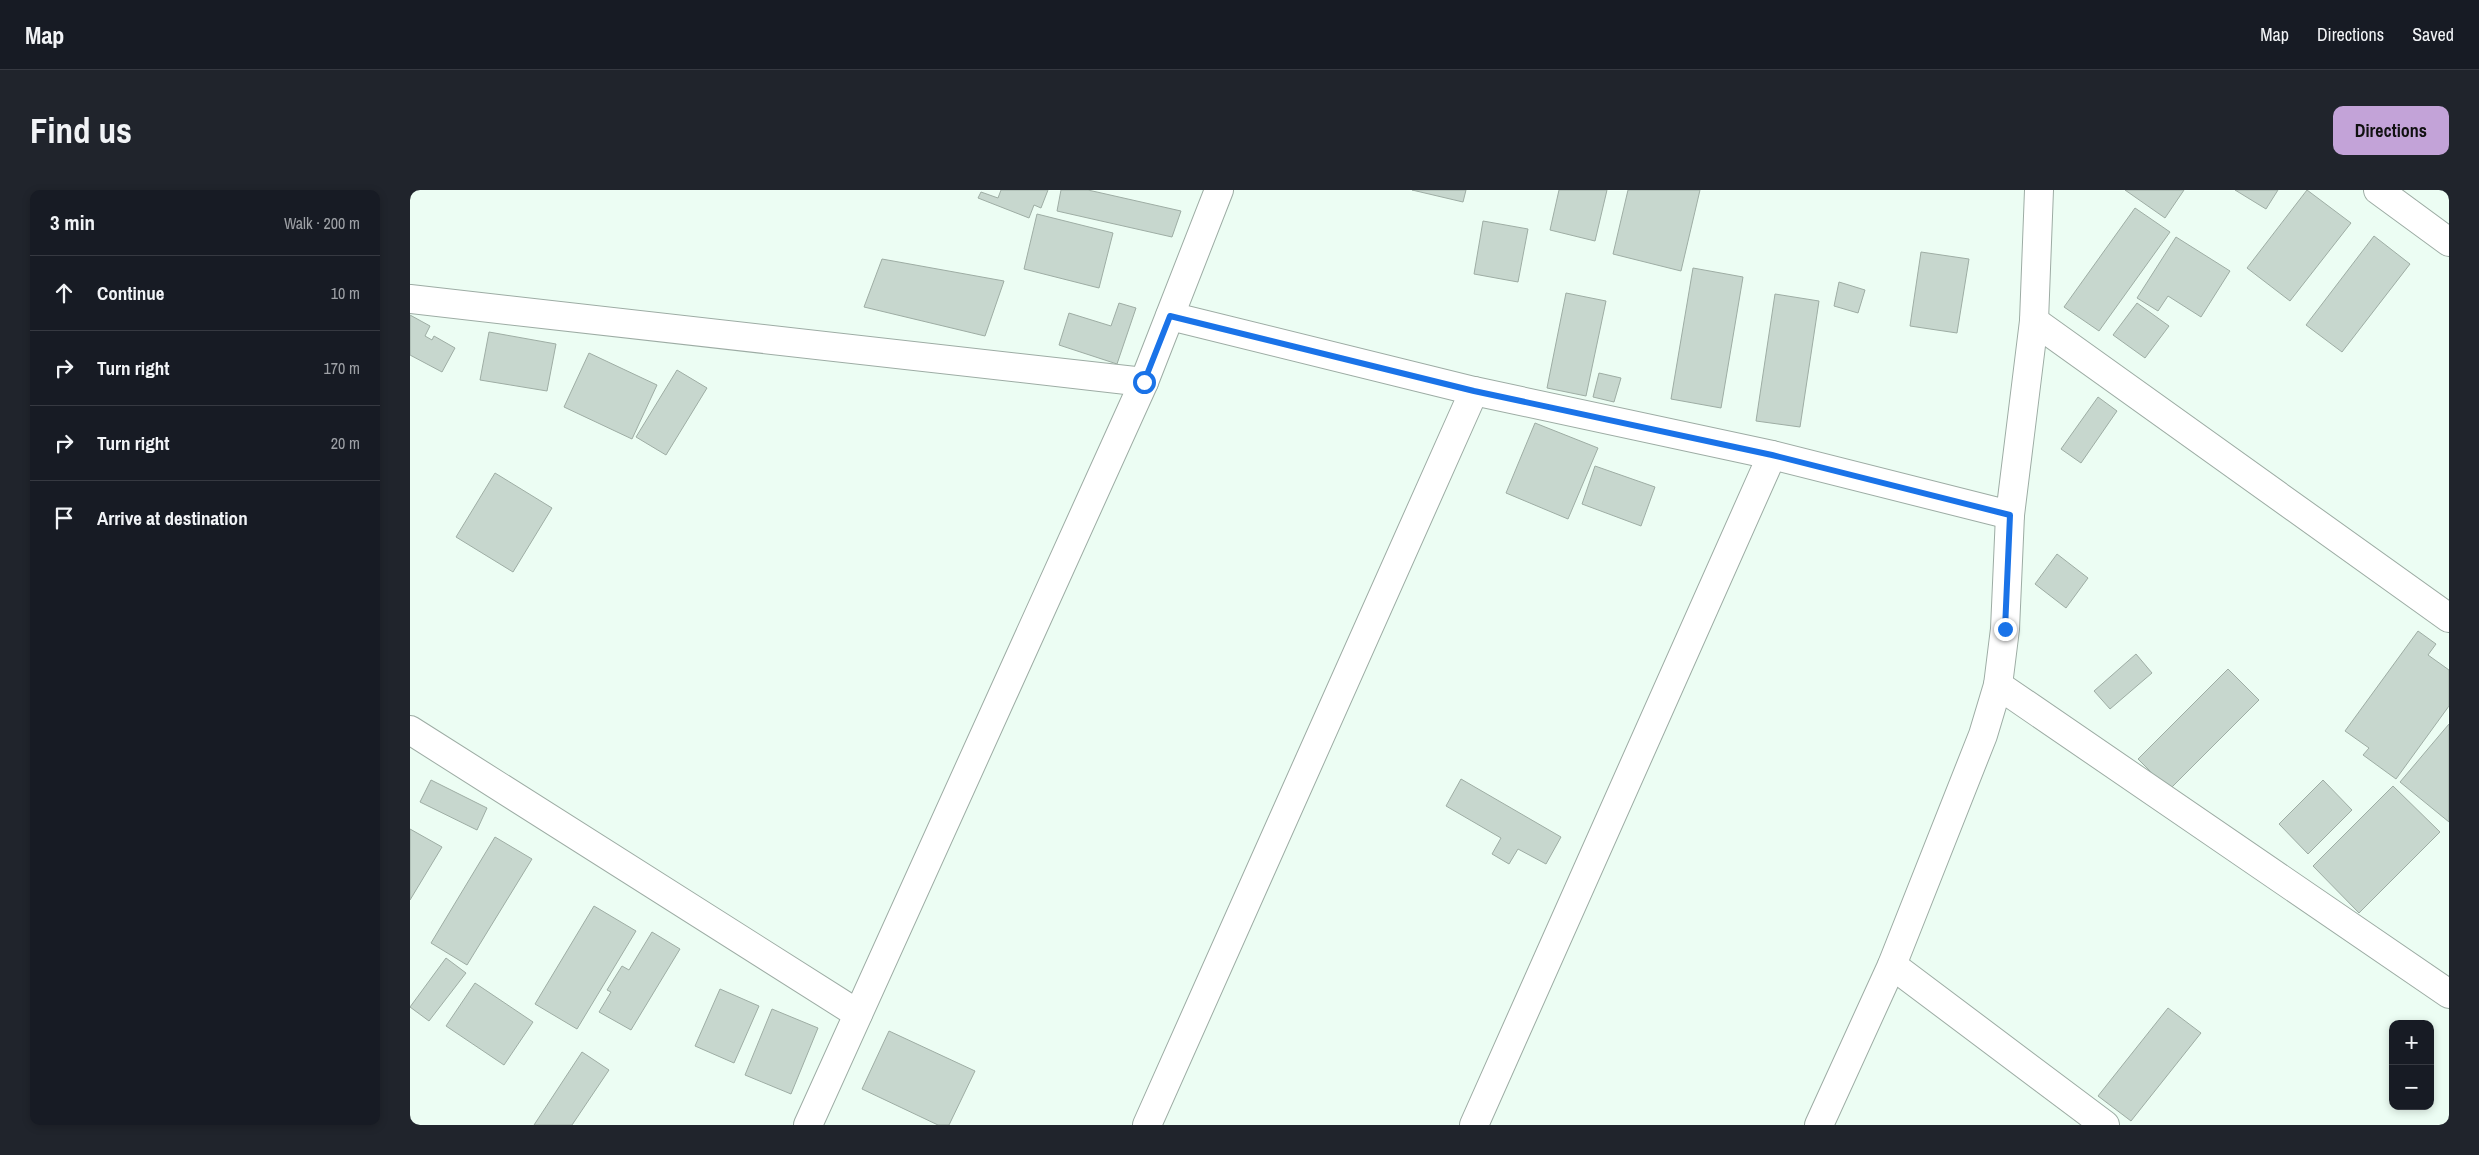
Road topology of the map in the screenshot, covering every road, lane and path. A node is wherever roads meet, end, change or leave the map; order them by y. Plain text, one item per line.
1 (1219, 190) edge
2 (2039, 190) edge
3 (2378, 190) edge
4 (2449, 242) edge
5 (410, 299) edge
6 (1170, 316) junction
7 (2034, 321) junction
8 (1144, 382) junction
9 (1474, 391) junction
10 (1772, 455) junction
11 (2010, 515) junction
12 (2449, 618) edge
13 (1998, 686) junction
14 (410, 730) edge
15 (1892, 965) junction
16 (2449, 994) edge
17 (858, 1014) junction
18 (808, 1125) edge
19 (1147, 1125) edge
20 (1474, 1125) edge
21 (1819, 1125) edge
22 (2105, 1125) edge

1 - 6 street
2 - 7 street
3 - 4 street
5 - 8 street
6 - 8 street
6 - 9 street
7 - 11 street
7 - 12 street
8 - 17 street
9 - 10 street
9 - 19 street
10 - 11 street
10 - 20 street
11 - 13 street
13 - 15 street
13 - 16 street
14 - 17 street
15 - 21 street
15 - 22 street
17 - 18 street

